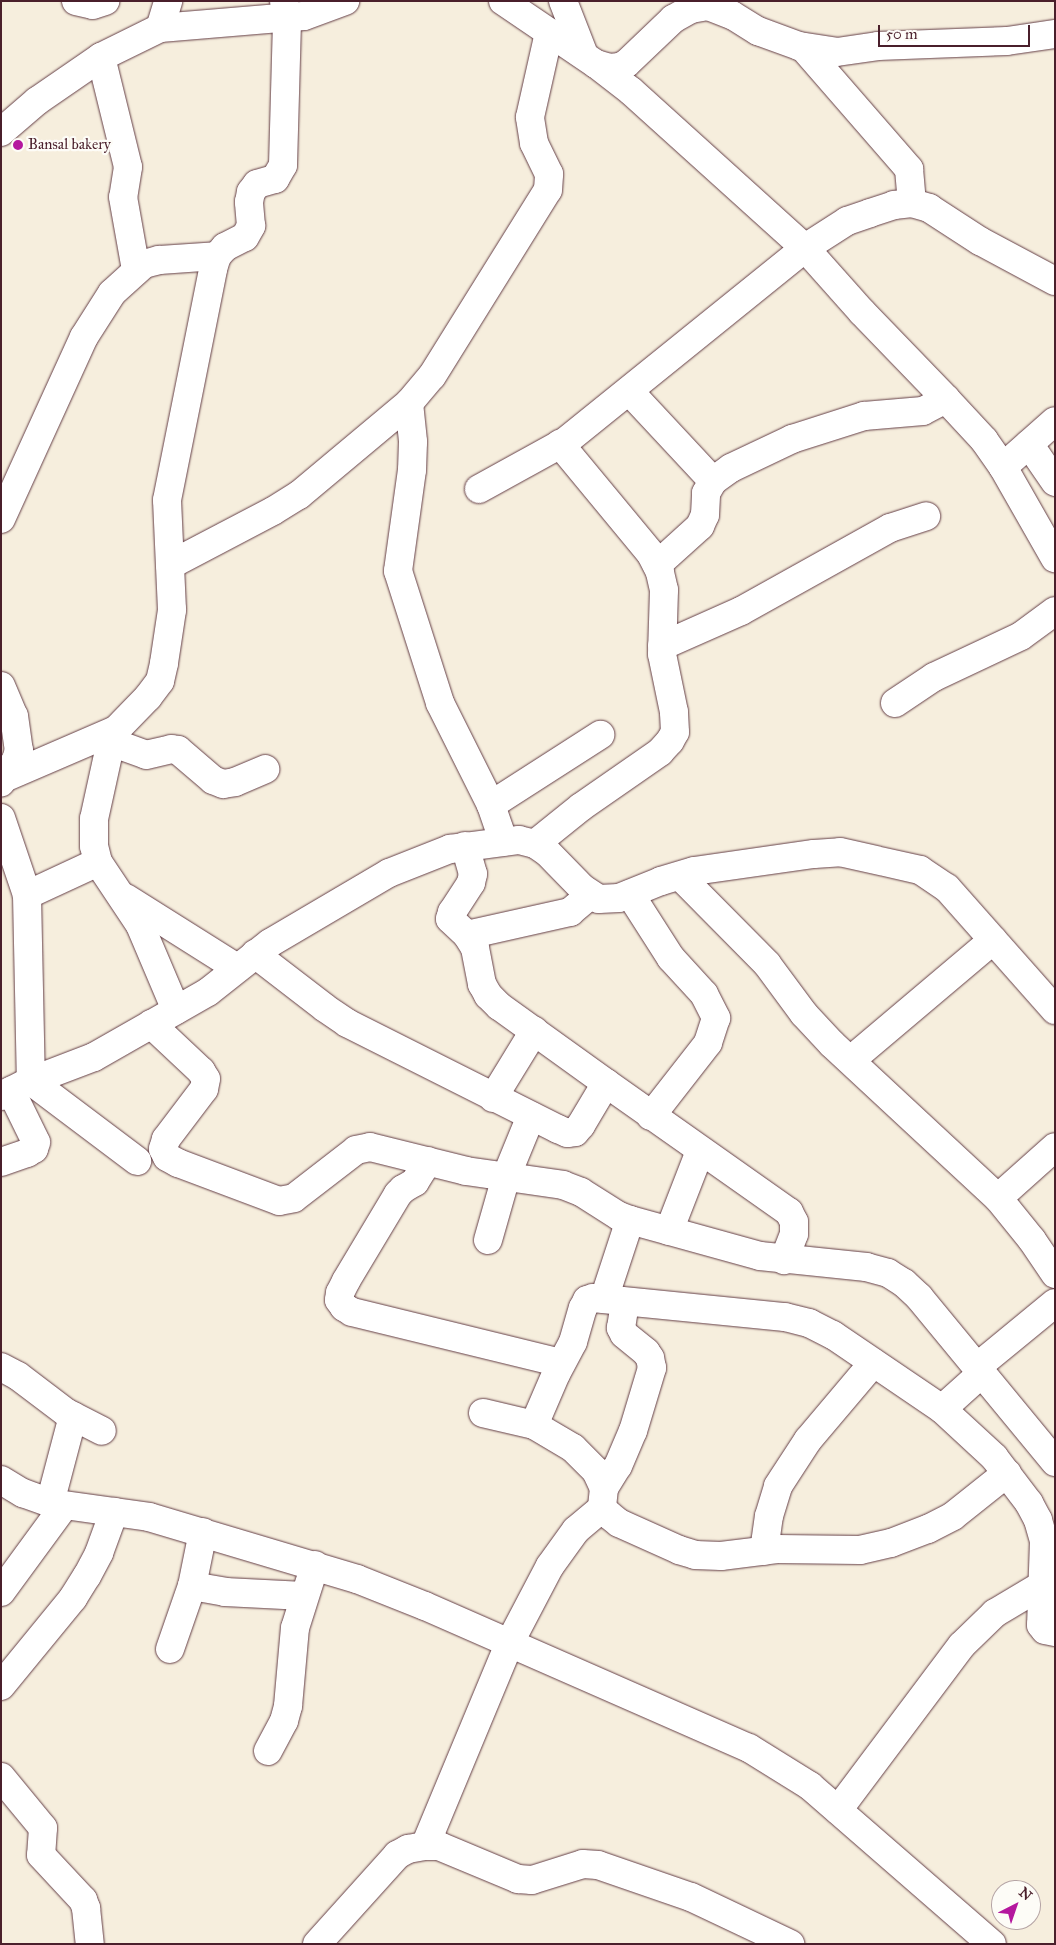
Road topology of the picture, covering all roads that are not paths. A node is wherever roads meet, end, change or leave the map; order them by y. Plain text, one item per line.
1 (76, 1) edge
2 (105, 1) edge
3 (168, 1) edge
4 (345, 1) edge
5 (504, 1) edge
6 (564, 1) edge
7 (709, 4) edge
8 (285, 10) edge
9 (160, 28) junction
10 (549, 33) junction
11 (1055, 34) edge
12 (803, 46) junction
13 (100, 57) junction
14 (590, 59) junction
15 (1, 132) edge
16 (912, 203) junction
17 (805, 248) junction
18 (216, 256) junction
19 (136, 270) junction
20 (1055, 281) edge
21 (629, 391) junction
22 (946, 400) junction
23 (409, 403) junction
24 (1055, 421) edge
25 (560, 444) junction
26 (1029, 444) junction
27 (1003, 467) junction
28 (713, 481) junction
29 (1055, 482) edge
30 (479, 488) dead end
31 (926, 516) dead end
32 (1, 519) edge
33 (1055, 558) edge
34 (170, 565) junction
35 (657, 565) junction
36 (1055, 611) edge
37 (662, 646) junction
38 (1, 686) edge
39 (896, 703) dead end
40 (114, 736) junction
41 (600, 736) dead end
42 (265, 769) dead end
43 (2, 781) edge
44 (491, 805) junction
45 (4, 836) edge
46 (504, 842) junction
47 (535, 844) junction
48 (465, 846) junction
49 (98, 862) junction
50 (680, 876) junction
51 (117, 892) junction
52 (630, 894) junction
53 (27, 895) junction
54 (590, 895) junction
55 (467, 935) junction
56 (993, 940) junction
57 (246, 961) junction
58 (176, 1010) junction
59 (1055, 1010) edge
60 (151, 1024) junction
61 (534, 1031) junction
62 (851, 1060) junction
63 (606, 1083) junction
64 (15, 1090) edge
65 (494, 1098) junction
66 (530, 1116) junction
67 (651, 1116) junction
68 (1055, 1147) edge
69 (700, 1151) junction
70 (137, 1161) dead end
71 (428, 1161) junction
72 (1, 1162) edge
73 (506, 1177) junction
74 (998, 1198) junction
75 (630, 1220) junction
76 (668, 1231) junction
77 (488, 1240) dead end
78 (784, 1260) junction
79 (1055, 1274) edge
80 (614, 1300) junction
81 (1055, 1303) edge
82 (561, 1363) junction
83 (874, 1363) junction
84 (1, 1367) edge
85 (979, 1370) junction
86 (942, 1409) junction
87 (483, 1414) dead end
88 (73, 1416) junction
89 (534, 1425) junction
90 (102, 1432) dead end
91 (1055, 1462) edge
92 (1007, 1473) junction
93 (1, 1480) edge
94 (603, 1498) junction
95 (57, 1505) junction
96 (114, 1512) junction
97 (203, 1532) junction
98 (764, 1551) junction
99 (315, 1565) junction
100 (5, 1579) edge
101 (1042, 1585) junction
102 (192, 1586) junction
103 (304, 1596) junction
104 (1055, 1632) edge
105 (510, 1644) junction
106 (170, 1649) dead end
107 (1, 1686) edge
108 (268, 1751) dead end
109 (1, 1777) edge
110 (838, 1810) junction
111 (426, 1846) junction
112 (90, 1944) edge
113 (317, 1944) edge
114 (790, 1944) edge
115 (992, 1944) edge

1 - 2 street
3 - 9 street
4 - 8 street
5 - 10 street
6 - 14 street
7 - 12 street
7 - 14 street
8 - 9 street
8 - 18 street
9 - 13 street
10 - 14 street
10 - 23 street
11 - 12 street
12 - 16 street
13 - 15 street
13 - 19 street
14 - 17 street
16 - 17 street
16 - 20 street
17 - 21 street
17 - 22 street
18 - 19 street
18 - 34 street
19 - 32 street
21 - 25 street
21 - 28 street
22 - 27 street
22 - 28 street
23 - 34 street
23 - 44 street
24 - 26 street
25 - 30 street
25 - 35 street
26 - 27 street
26 - 29 street
27 - 33 street
28 - 35 street
31 - 37 street
34 - 40 street
35 - 37 street
36 - 39 street
37 - 47 street
38 - 43 street
40 - 42 street
40 - 43 street
40 - 49 street
41 - 44 street
44 - 46 street
45 - 53 street
46 - 47 street
46 - 48 street
47 - 54 street
48 - 55 street
48 - 57 street
49 - 51 street
49 - 53 street
50 - 52 street
50 - 56 street
50 - 62 street
51 - 57 street
51 - 58 street
52 - 54 street
52 - 67 street
53 - 64 street
54 - 55 street
55 - 61 street
56 - 59 street
56 - 62 street
57 - 58 street
57 - 65 street
58 - 60 street
60 - 64 street
60 - 71 street
61 - 63 street
61 - 65 street
62 - 74 street
63 - 66 street
63 - 67 street
64 - 70 street
64 - 72 street
65 - 66 street
66 - 73 street
67 - 69 street
68 - 74 street
69 - 76 street
69 - 78 street
71 - 73 street
71 - 82 street
73 - 75 street
73 - 77 street
74 - 79 street
75 - 76 street
75 - 80 street
76 - 78 street
78 - 85 street
80 - 82 street
80 - 83 street
80 - 94 street
81 - 85 street
82 - 89 street
83 - 86 street
83 - 98 street
84 - 88 street
85 - 86 street
85 - 91 street
86 - 92 street
87 - 89 street
88 - 90 street
88 - 95 street
89 - 94 street
92 - 98 street
92 - 101 street
93 - 95 street
94 - 98 street
94 - 105 street
95 - 96 street
95 - 100 street
96 - 97 street
96 - 107 street
97 - 99 street
97 - 102 street
99 - 103 street
99 - 105 street
101 - 104 street
101 - 110 street
102 - 103 street
102 - 106 street
103 - 108 street
105 - 110 street
105 - 111 street
109 - 112 street
110 - 115 street
111 - 113 street
111 - 114 street

